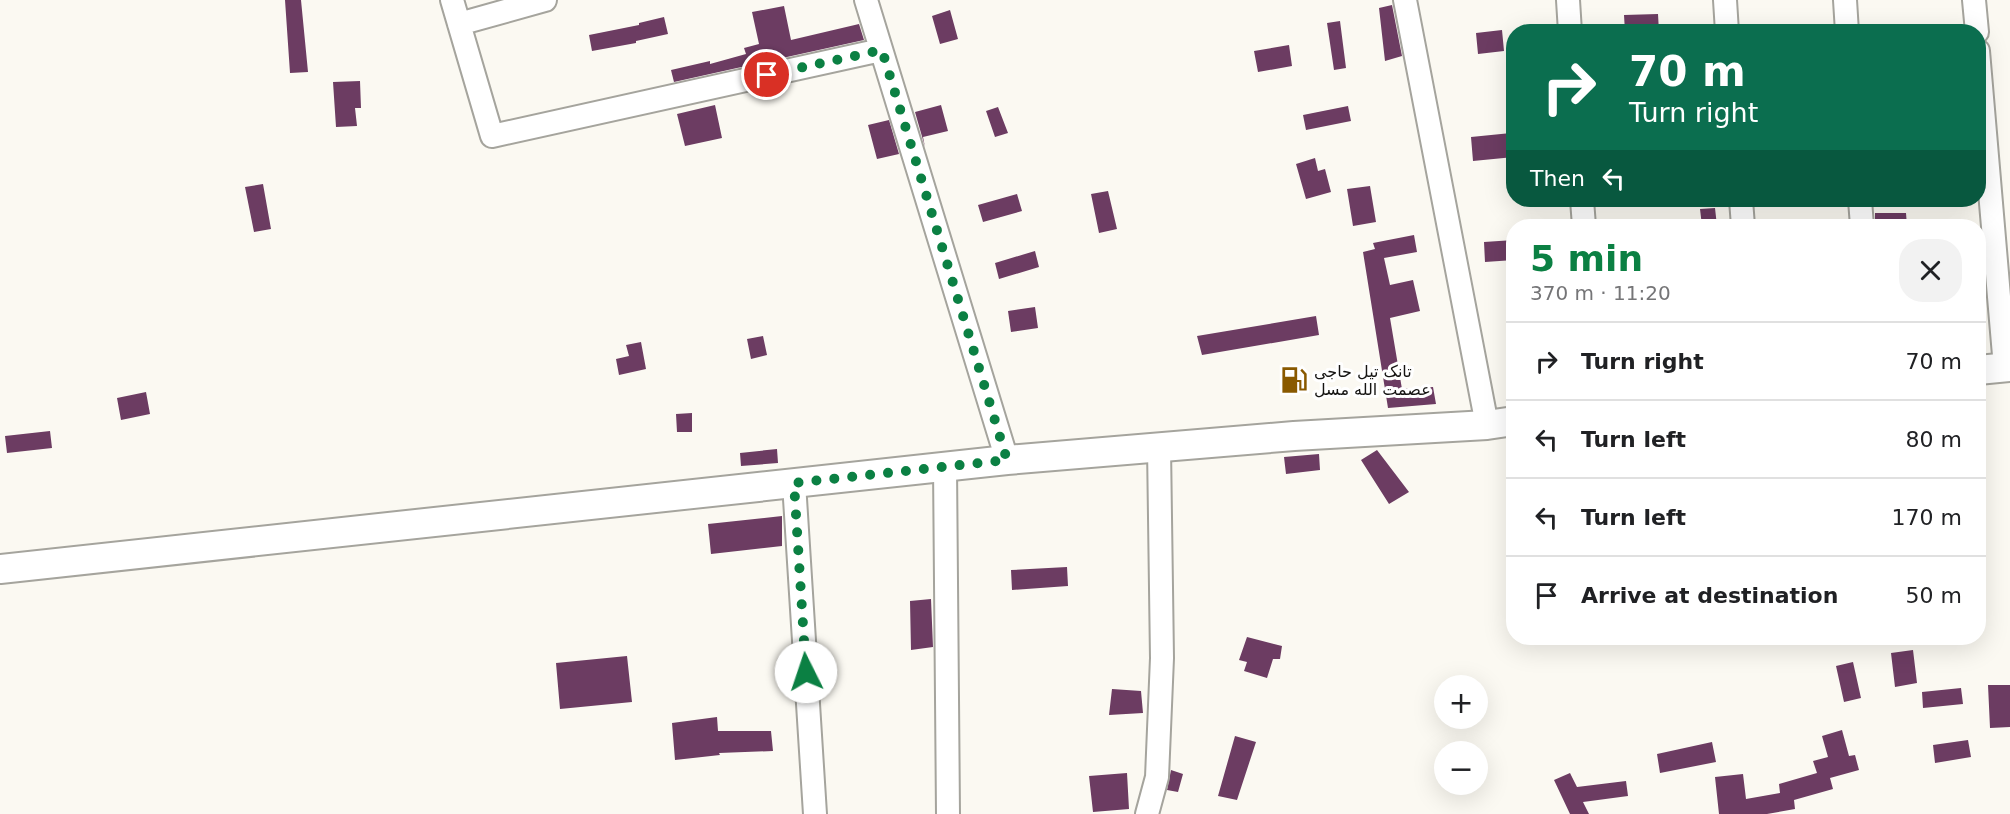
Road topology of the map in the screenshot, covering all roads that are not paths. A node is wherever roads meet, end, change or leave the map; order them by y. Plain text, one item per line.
1 (452, 0) edge
2 (545, 0) edge
3 (866, 0) edge
4 (1405, 0) edge
5 (1568, 0) edge
6 (1725, 0) edge
7 (1845, 0) edge
8 (1974, 0) edge
9 (459, 24) junction
10 (1570, 24) edge
11 (1726, 24) edge
12 (1846, 24) edge
13 (1976, 24) edge
14 (882, 50) junction
15 (1986, 178) edge
16 (1998, 368) edge
17 (1500, 423) edge
18 (1159, 447) junction
19 (1007, 460) junction
20 (945, 466) junction
21 (794, 483) junction
22 (0, 569) edge
23 (815, 814) edge
24 (948, 814) edge
25 (1147, 814) edge

1 - 9 street
2 - 9 street
3 - 14 street
4 - 17 street
5 - 10 street
6 - 11 street
7 - 12 street
8 - 13 street
9 - 14 street
14 - 19 street
15 - 16 street
17 - 18 main road
18 - 19 main road
18 - 25 street
19 - 20 main road
20 - 21 main road
20 - 24 street
21 - 22 main road
21 - 23 street

